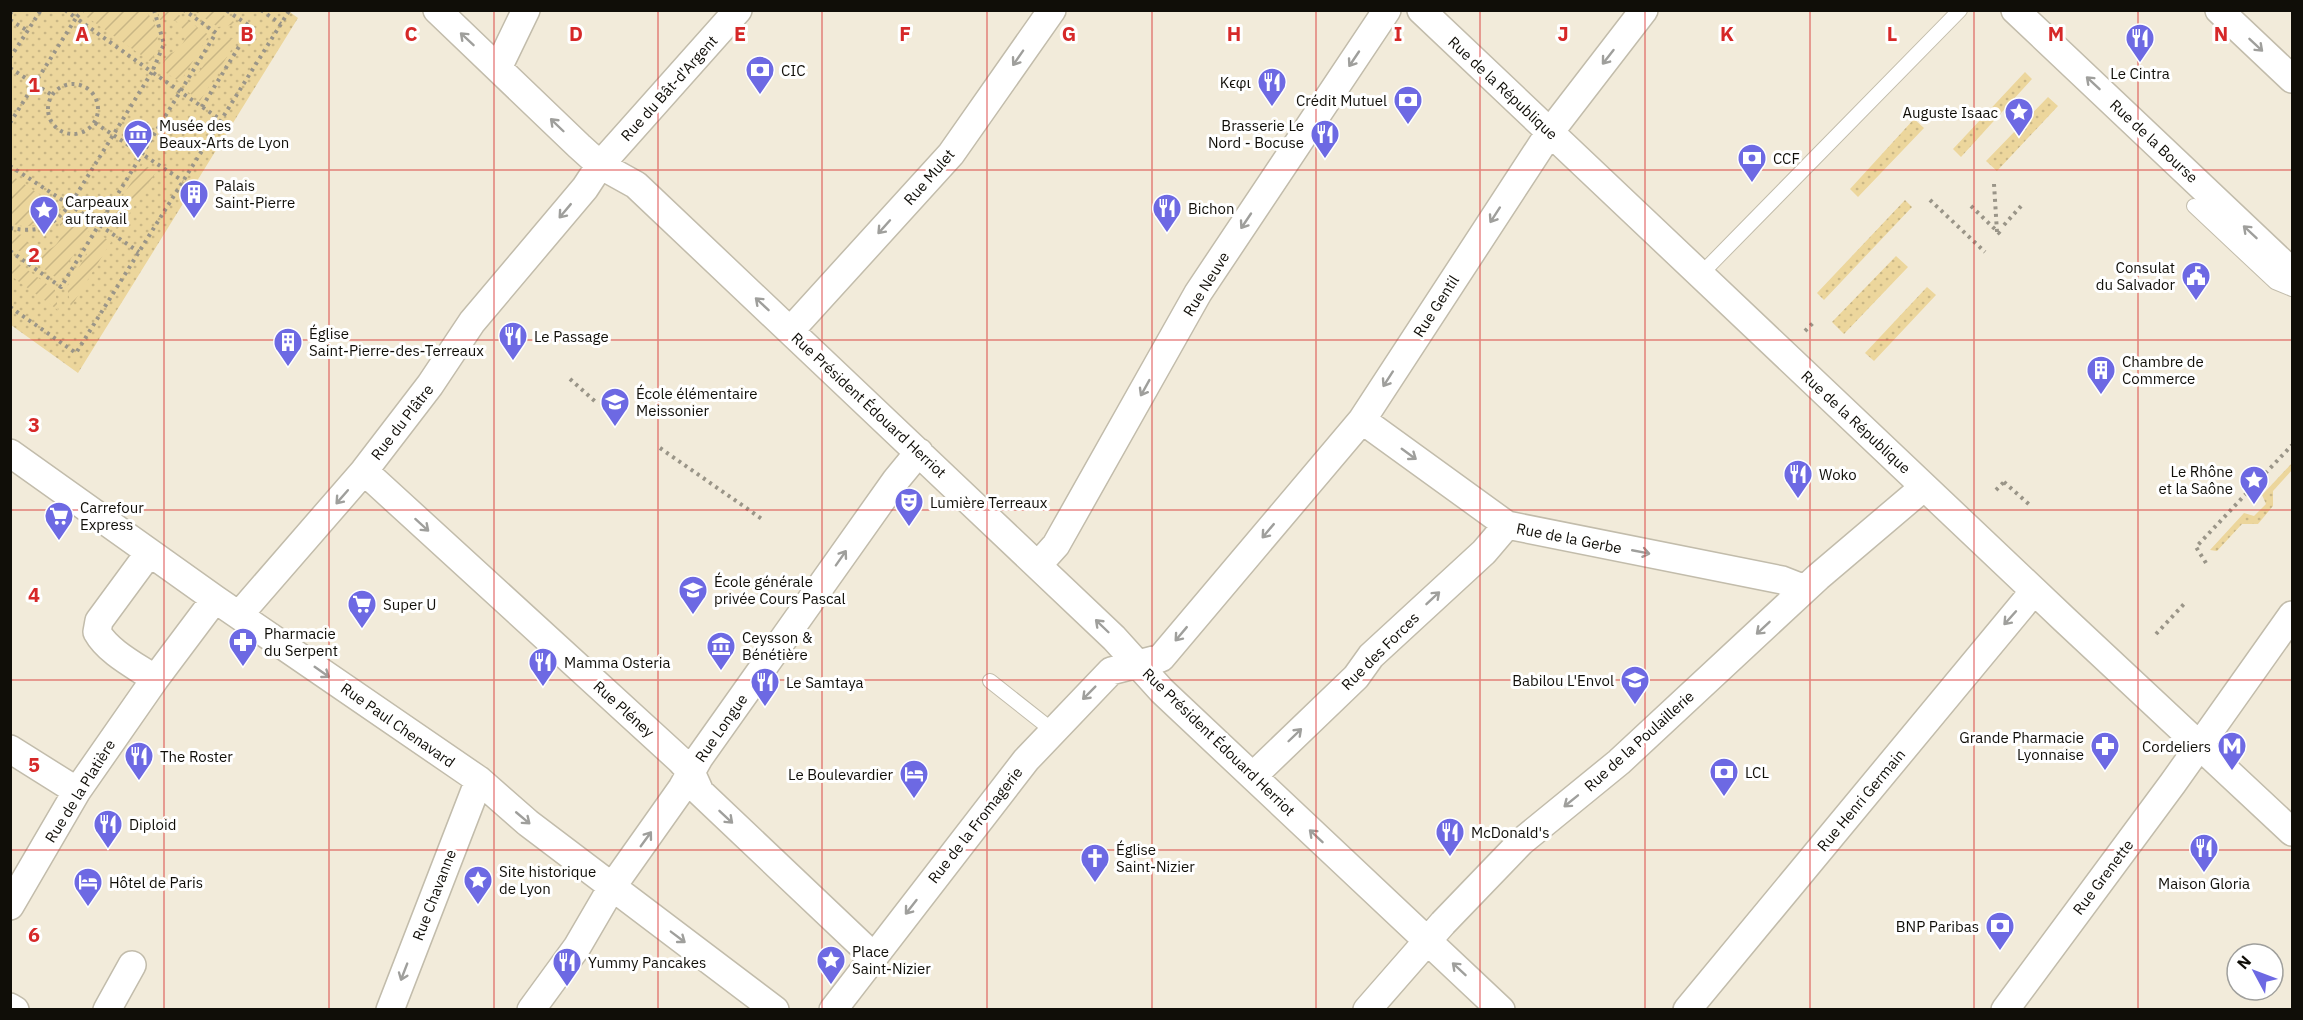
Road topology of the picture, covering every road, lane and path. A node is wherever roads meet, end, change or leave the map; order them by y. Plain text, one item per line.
1 (41, 10) edge
2 (65, 10) edge
3 (83, 10) edge
4 (154, 10) edge
5 (184, 10) edge
6 (226, 10) edge
7 (261, 10) edge
8 (437, 10) edge
9 (526, 10) edge
10 (738, 10) edge
11 (1052, 10) edge
12 (1387, 10) edge
13 (1421, 10) edge
14 (1644, 10) edge
15 (1960, 10) edge
16 (2016, 10) edge
17 (2219, 10) edge
18 (289, 11) edge
19 (76, 18) junction
20 (10, 20) edge
21 (281, 24) junction
22 (28, 31) junction
23 (10, 44) edge
24 (17, 48) junction
25 (10, 58) edge
26 (10, 68) edge
27 (498, 68) junction
28 (152, 72) junction
29 (2292, 79) edge
30 (35, 84) junction
31 (181, 91) junction
32 (52, 95) junction
33 (202, 107) junction
34 (221, 120) junction
35 (10, 123) edge
36 (94, 123) junction
37 (1550, 132) junction
38 (113, 135) junction
39 (143, 154) junction
40 (600, 165) junction
41 (10, 166) edge
42 (183, 181) junction
43 (1994, 184) dead end
44 (1930, 200) dead end
45 (70, 205) junction
46 (2022, 205) dead end
47 (1971, 206) dead end
48 (2194, 206) dead end
49 (99, 225) junction
50 (2004, 225) dead end
51 (10, 228) edge
52 (10, 251) edge
53 (139, 252) junction
54 (1985, 252) dead end
55 (2292, 272) edge
56 (1701, 274) junction
57 (2292, 289) edge
58 (10, 307) edge
59 (790, 331) junction
60 (570, 379) dead end
61 (598, 404) dead end
62 (1362, 420) junction
63 (2292, 445) edge
64 (660, 448) dead end
65 (919, 452) junction
66 (10, 453) edge
67 (364, 471) junction
68 (1924, 487) junction
69 (1996, 490) dead end
70 (2031, 506) dead end
71 (762, 519) dead end
72 (1507, 525) junction
73 (149, 553) junction
74 (2206, 562) dead end
75 (1038, 565) junction
76 (1806, 589) junction
77 (2034, 591) junction
78 (215, 599) junction
79 (2184, 604) dead end
80 (238, 615) junction
81 (2292, 615) edge
82 (2156, 634) dead end
83 (1138, 663) junction
84 (155, 680) junction
85 (990, 681) dead end
86 (1052, 730) junction
87 (2200, 745) junction
88 (10, 749) edge
89 (691, 772) junction
90 (1253, 776) junction
91 (478, 780) junction
92 (77, 791) junction
93 (2292, 832) edge
94 (612, 887) junction
95 (10, 906) edge
96 (1427, 940) junction
97 (873, 956) junction
98 (132, 965) dead end
99 (2015, 1006) edge
100 (10, 1007) edge
101 (15, 1010) edge
102 (107, 1010) edge
103 (390, 1010) edge
104 (531, 1010) edge
105 (775, 1010) edge
106 (833, 1010) edge
107 (1367, 1010) edge
108 (1501, 1010) edge
109 (1687, 1010) edge

1 - 22 path
2 - 19 path
3 - 19 path
4 - 28 path
5 - 31 path
6 - 33 path
7 - 21 path
27 -> 8 street, Rue Président Édouard Herriot
9 - 27 street
10 - 40 street, Rue du Bât-d'Argent
11 -> 59 street, Rue Mulet
12 -> 75 street, Rue Neuve
13 - 37 street, Rue de la République
14 -> 37 street, Rue Gentil
15 - 56 lane
55 -> 16 street, Rue de la Bourse
17 -> 29 street
18 - 21 path
19 - 28 path
19 - 30 path
20 - 22 path
21 - 34 path
22 - 24 path
23 - 24 path
24 - 25 path
26 - 30 path
40 -> 27 street, Rue Président Édouard Herriot
28 - 31 path
28 - 38 path
30 - 32 path
30 - 35 path
31 - 33 path
31 - 39 path
32 - 36 path
32 - 36 path
33 - 34 path
34 - 42 path
36 - 38 path
37 - 56 street, Rue de la République
37 -> 62 street, Rue Gentil
38 - 39 path
38 - 45 path
39 - 42 path
39 - 49 path
59 -> 40 street, Rue Président Édouard Herriot
40 -> 67 street, Rue du Plâtre
41 - 45 path
42 - 53 path
43 - 47 path
44 - 54 path
45 - 49 path
45 - 51 path
46 - 50 path
48 - 57 lane
49 - 52 path
49 - 53 path
53 - 58 path
56 - 68 street, Rue de la République
59 - 65 street, Rue Président Édouard Herriot
60 - 61 path
62 -> 72 street, Rue de la Gerbe
62 -> 83 street, Rue Gentil
63 - 74 path
64 - 71 path
65 - 75 street, Rue Président Édouard Herriot
89 -> 65 street, Rue Longue
66 - 73 street, Rue Paul Chenavard
67 -> 80 street, Rue du Plâtre
67 -> 89 street, Rue Pléney
68 - 76 street, Rue de la Poulaillerie
68 - 77 street, Rue de la République
69 - 70 path
72 -> 76 street, Rue de la Gerbe
90 -> 72 street, Rue des Forces
73 - 78 street, Rue Paul Chenavard
73 - 84 street
83 -> 75 street, Rue Président Édouard Herriot
76 -> 96 street, Rue de la Poulaillerie
77 - 87 street, Rue de la République
77 -> 109 street, Rue Henri Germain
78 - 80 street, Rue Paul Chenavard
78 - 84 street, Rue de la Platière
79 - 82 path
80 -> 91 street, Rue Paul Chenavard
81 - 87 street, Rue Grenette
83 -> 86 street, Rue de la Fromagerie
83 - 90 street, Rue Président Édouard Herriot
84 - 92 street, Rue de la Platière
85 - 86 lane
86 -> 97 street, Rue de la Fromagerie
87 - 93 street, Rue de la République
87 - 99 street, Rue Grenette
88 - 92 street
94 -> 89 street, Rue Longue
89 -> 97 street, Rue Pléney
96 -> 90 street, Rue Président Édouard Herriot
91 -> 94 street, Rue Paul Chenavard
91 -> 103 street, Rue Chavanne
92 - 95 street, Rue de la Platière
94 - 104 street, Rue Longue
94 -> 105 street, Rue Paul Chenavard
96 - 107 street, Rue de la Poulaillerie
108 -> 96 street, Rue Président Édouard Herriot
97 - 106 street, Rue de la Fromagerie
98 - 102 street
100 - 101 street

